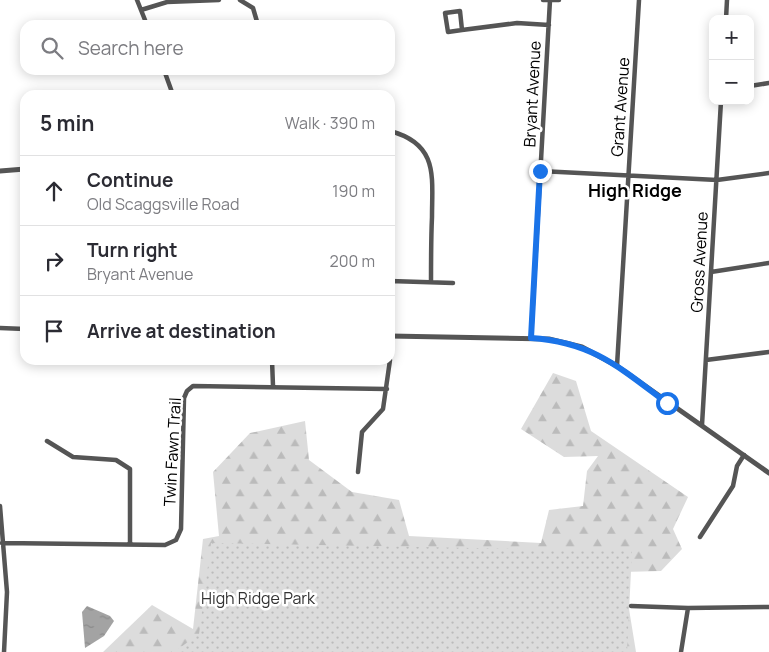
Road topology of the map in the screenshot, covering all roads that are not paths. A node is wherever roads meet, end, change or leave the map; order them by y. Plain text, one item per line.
1 (137, 0) edge
2 (219, 0) edge
3 (240, 0) edge
4 (543, 0) edge
5 (550, 0) edge
6 (559, 0) edge
7 (639, 0) edge
8 (727, 0) edge
9 (141, 10) junction
10 (726, 15) edge
11 (145, 20) edge
12 (257, 20) edge
13 (548, 25) junction
14 (462, 30) junction
15 (166, 75) edge
16 (769, 83) edge
17 (754, 85) edge
18 (171, 90) edge
19 (721, 105) edge
20 (395, 133) edge
21 (20, 169) edge
22 (0, 171) edge
23 (540, 171) junction
24 (769, 173) edge
25 (628, 176) junction
26 (716, 180) junction
27 (769, 263) edge
28 (711, 272) junction
29 (395, 281) edge
30 (431, 282) junction
31 (453, 283) dead end
32 (0, 328) edge
33 (20, 329) edge
34 (395, 336) edge
35 (531, 338) junction
36 (769, 352) edge
37 (706, 360) junction
38 (272, 365) edge
39 (389, 365) edge
40 (617, 366) junction
41 (273, 386) junction
42 (387, 389) junction
43 (702, 425) junction
44 (47, 441) dead end
45 (744, 455) junction
46 (358, 472) dead end
47 (769, 473) edge
48 (0, 506) edge
49 (700, 537) dead end
50 (2, 543) junction
51 (130, 544) junction
52 (631, 606) dead end
53 (769, 607) edge
54 (688, 608) junction
55 (4, 652) edge
56 (681, 652) edge

1 - 9 street
2 - 9 street
3 - 12 street
4 - 5 street
5 - 6 street
5 - 13 street, Bryant Avenue
7 - 25 street, Grant Avenue
8 - 10 street
9 - 11 street
13 - 14 street
13 - 23 street, Bryant Avenue
14 - 14 street
15 - 18 street
16 - 17 street
19 - 26 street, Gross Avenue
20 - 30 street
21 - 22 street
23 - 25 street
23 - 35 street, Bryant Avenue
24 - 26 street
25 - 26 street
25 - 40 street, Grant Avenue
26 - 28 street, Gross Avenue
27 - 28 street
28 - 37 street, Gross Avenue
29 - 30 street
30 - 31 street
32 - 33 street
34 - 35 street
35 - 40 street
36 - 37 street
37 - 43 street, Gross Avenue
38 - 41 street
39 - 42 street
40 - 43 street
41 - 42 street, Twin Fawn Trail
41 - 51 street, Twin Fawn Trail
42 - 46 street
43 - 45 street
44 - 51 street
45 - 47 street
45 - 49 street
48 - 50 street
50 - 51 street, Twin Fawn Trail
50 - 55 street
52 - 54 street
53 - 54 street
54 - 56 street

